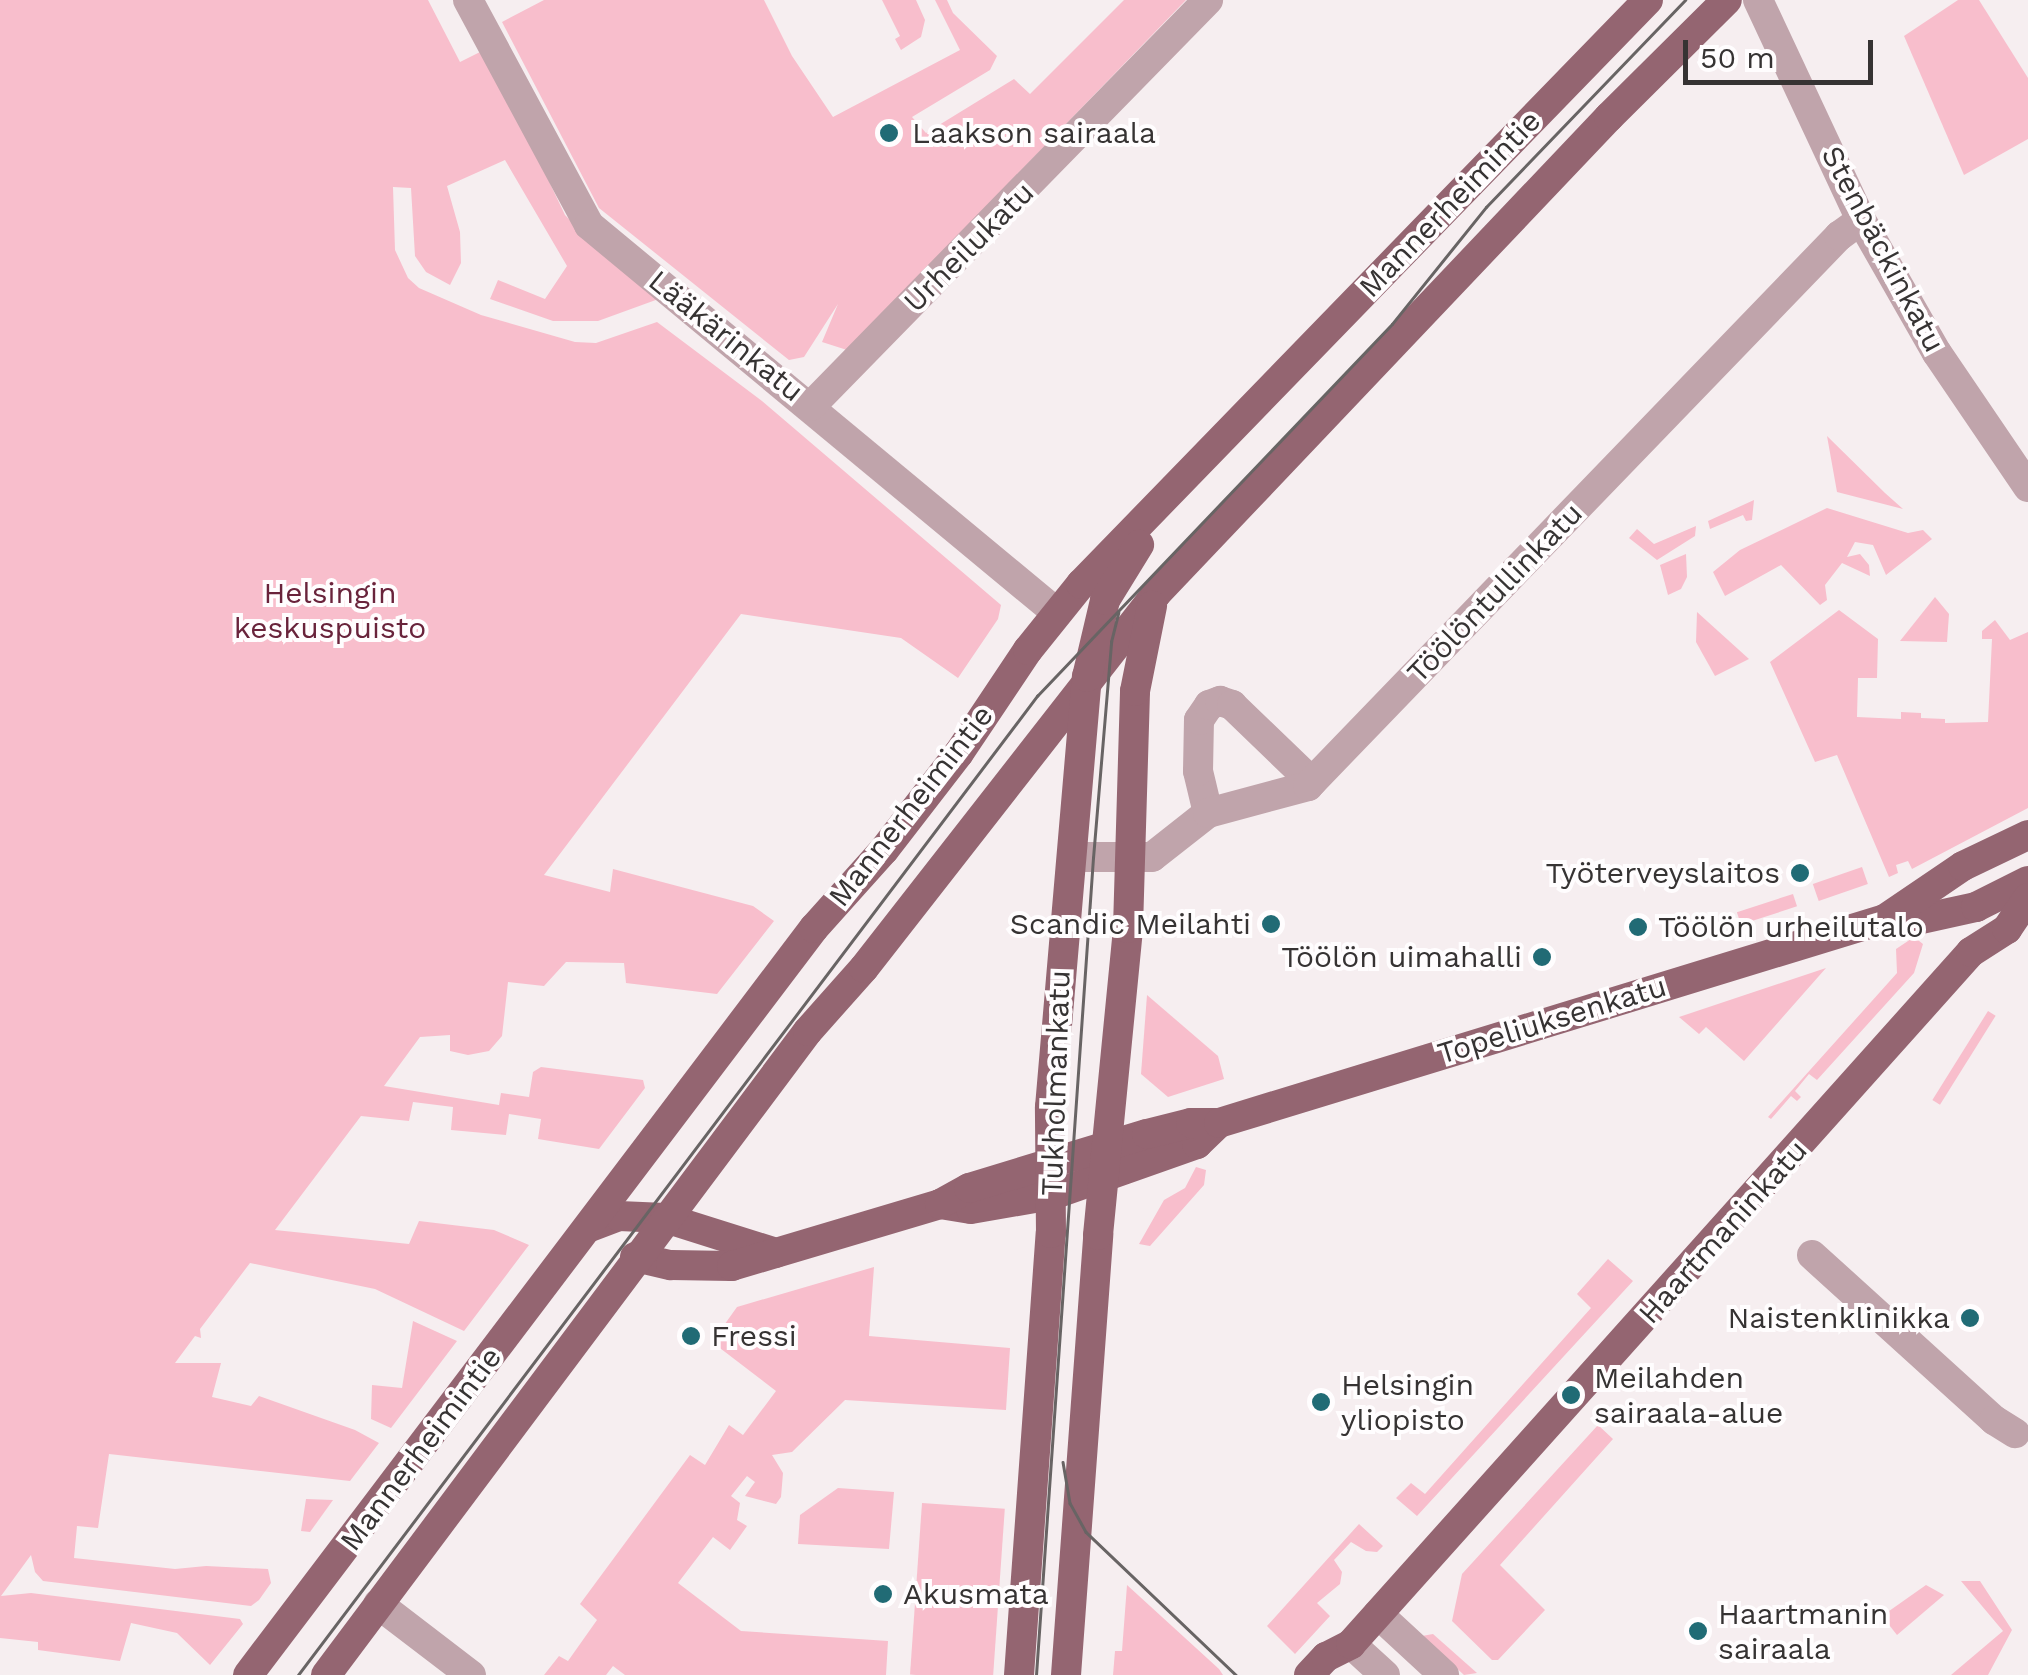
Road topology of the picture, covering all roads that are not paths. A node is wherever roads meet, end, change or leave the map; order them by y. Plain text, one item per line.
1 (468, 0) edge
2 (1208, 0) edge
3 (1648, 0) edge
4 (1727, 0) edge
5 (1758, 0) edge
6 (1861, 220) junction
7 (820, 414) junction
8 (2028, 487) edge
9 (1158, 507) junction
10 (1156, 594) junction
11 (1057, 614) junction
12 (1088, 677) junction
13 (1312, 782) junction
14 (1208, 813) junction
15 (2028, 835) edge
16 (1995, 853) junction
17 (1074, 857) junction
18 (1132, 860) junction
19 (2028, 881) edge
20 (2028, 898) edge
21 (1976, 907) junction
22 (1885, 919) junction
23 (1971, 952) junction
24 (1220, 1124) junction
25 (1108, 1147) junction
26 (1051, 1163) junction
27 (1102, 1179) junction
28 (1052, 1195) junction
29 (940, 1204) junction
30 (664, 1218) junction
31 (590, 1226) junction
32 (776, 1253) junction
33 (1812, 1255) dead end
34 (635, 1256) junction
35 (2016, 1433) dead end
36 (378, 1604) junction
37 (1378, 1614) junction
38 (1352, 1644) junction
39 (248, 1675) edge
40 (326, 1675) edge
41 (471, 1675) edge
42 (1019, 1675) edge
43 (1066, 1675) edge
44 (1309, 1675) edge
45 (1347, 1675) edge
46 (1385, 1675) edge
47 (1444, 1675) edge

1 - 7 street, Lääkärinkatu
2 - 7 street, Urheilukatu
3 - 9 main road, Mannerheimintie
4 - 10 main road, Mannerheimintie
5 - 6 street, Stenbäckinkatu
6 - 8 street, Stenbäckinkatu
6 - 13 street, Töölöntullinkatu
7 - 11 street, Lääkärinkatu
9 - 11 main road, Mannerheimintie
9 - 12 main road, Tukholmankatu
10 - 12 main road, Mannerheimintie
10 - 18 main road, Tukholmankatu
11 - 31 main road, Mannerheimintie
12 - 17 main road, Tukholmankatu
12 - 30 main road, Mannerheimintie
13 - 14 street, Töölöntullinkatu
13 - 14 street
14 - 18 street, Töölöntullinkatu
15 - 16 main road, Topeliuksenkatu
16 - 21 main road
16 - 22 main road, Topeliuksenkatu
17 - 18 street, Töölöntullinkatu
17 - 26 main road, Tukholmankatu
18 - 25 main road, Tukholmankatu
19 - 21 main road, Topeliuksenkatu
20 - 23 main road, Haartmaninkatu
21 - 22 main road, Topeliuksenkatu
21 - 23 main road
22 - 24 main road, Topeliuksenkatu
23 - 37 main road, Haartmaninkatu
24 - 25 main road, Topeliuksenkatu
24 - 27 main road, Topeliuksenkatu
25 - 26 main road, Topeliuksenkatu
25 - 27 main road, Tukholmankatu
26 - 28 main road, Tukholmankatu
26 - 29 main road, Topeliuksenkatu
27 - 28 main road, Topeliuksenkatu
27 - 43 main road, Tukholmankatu
28 - 29 main road, Topeliuksenkatu
28 - 42 main road, Tukholmankatu
29 - 32 main road, Topeliuksenkatu
30 - 31 main road
30 - 32 main road
30 - 34 main road, Mannerheimintie
31 - 39 main road, Mannerheimintie
32 - 34 main road, Topeliuksenkatu
33 - 35 street
34 - 36 main road, Mannerheimintie
36 - 40 main road, Mannerheimintie
36 - 41 street
37 - 38 main road, Haartmaninkatu
37 - 47 street
38 - 44 main road, Haartmaninkatu
38 - 45 main road
38 - 46 street

